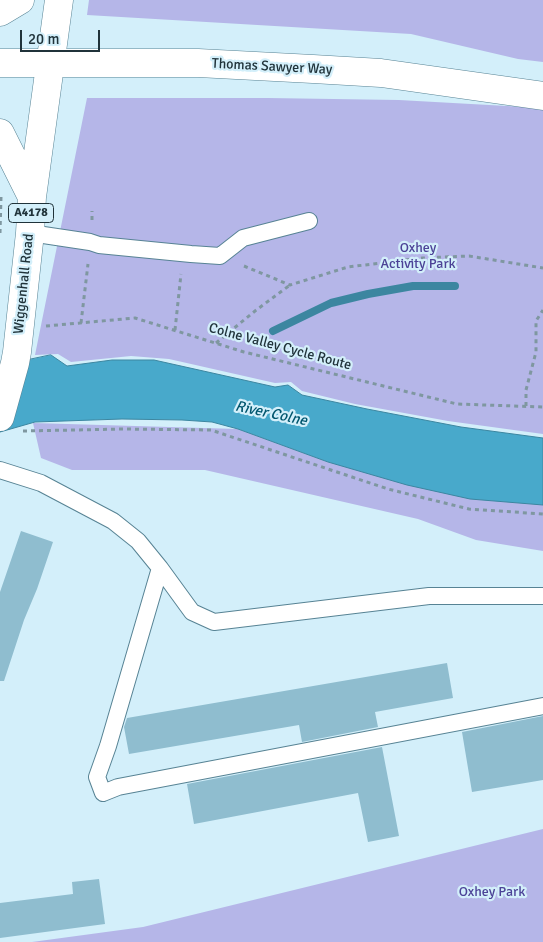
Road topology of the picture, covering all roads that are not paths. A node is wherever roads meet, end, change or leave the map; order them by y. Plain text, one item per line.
1 (20, 0) edge
2 (59, 0) edge
3 (0, 12) edge
4 (0, 63) edge
5 (49, 64) junction
6 (543, 96) edge
7 (0, 133) edge
8 (32, 197) junction
9 (310, 221) dead end
10 (30, 233) junction
11 (8, 424) edge
12 (0, 470) edge
13 (160, 568) junction
14 (543, 596) edge
15 (543, 706) edge

1 - 3 street
2 - 5 street, Wiggenhall Road / A4178
4 - 5 street, Thomas Sawyer Way
5 - 6 street, Thomas Sawyer Way
5 - 8 street, Wiggenhall Road / A4178
7 - 8 street
8 - 10 street, Wiggenhall Road / A4178
9 - 10 lane
10 - 11 street, Wiggenhall Road / A4178
12 - 13 lane
13 - 14 lane
13 - 15 lane

